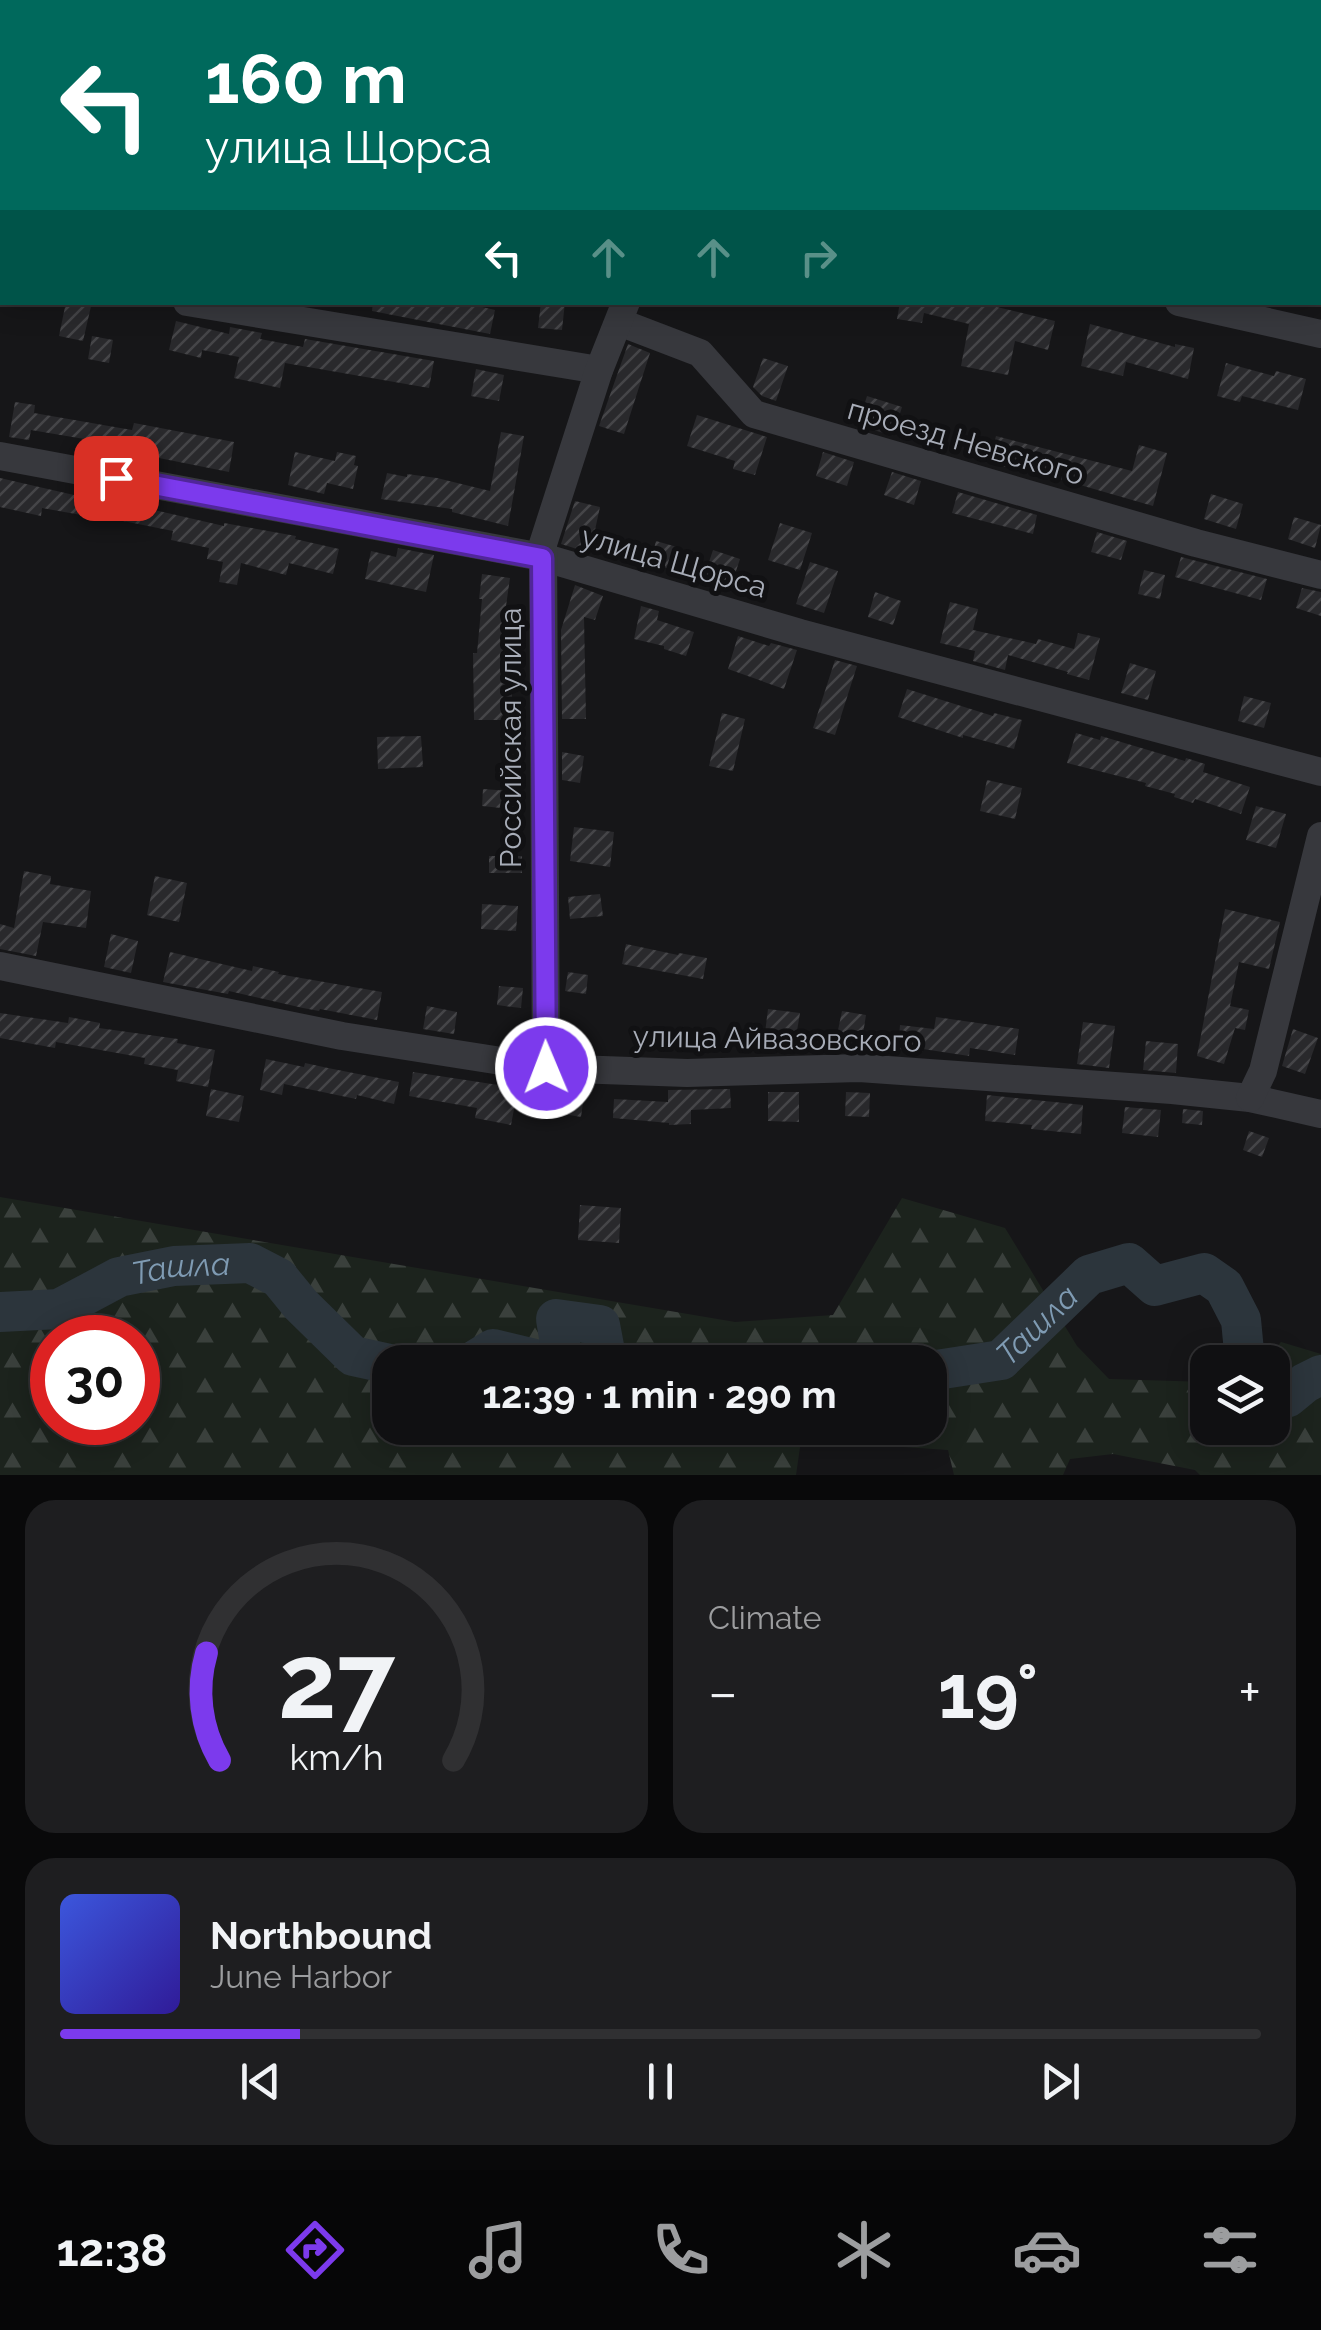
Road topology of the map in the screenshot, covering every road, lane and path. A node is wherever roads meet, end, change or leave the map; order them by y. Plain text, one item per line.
1 (205, 305) edge
2 (1206, 305) edge
3 (1234, 308) edge
4 (623, 312) edge
5 (1321, 334) edge
6 (599, 370) junction
7 (0, 456) edge
8 (542, 558) junction
9 (1321, 575) edge
10 (1321, 772) edge
11 (1321, 836) edge
12 (0, 966) edge
13 (546, 1068) junction
14 (1250, 1098) junction
15 (1321, 1114) edge

1 - 6 street
2 - 3 street
3 - 5 street
4 - 6 street, Российская улица
4 - 9 street, проезд Невского
6 - 8 street, Российская улица
7 - 8 street, улица Щорса
8 - 10 street, улица Щорса
8 - 13 street, Российская улица
11 - 14 street
12 - 13 street, улица Айвазовского
13 - 14 street, улица Айвазовского
14 - 15 street, улица Айвазовского

